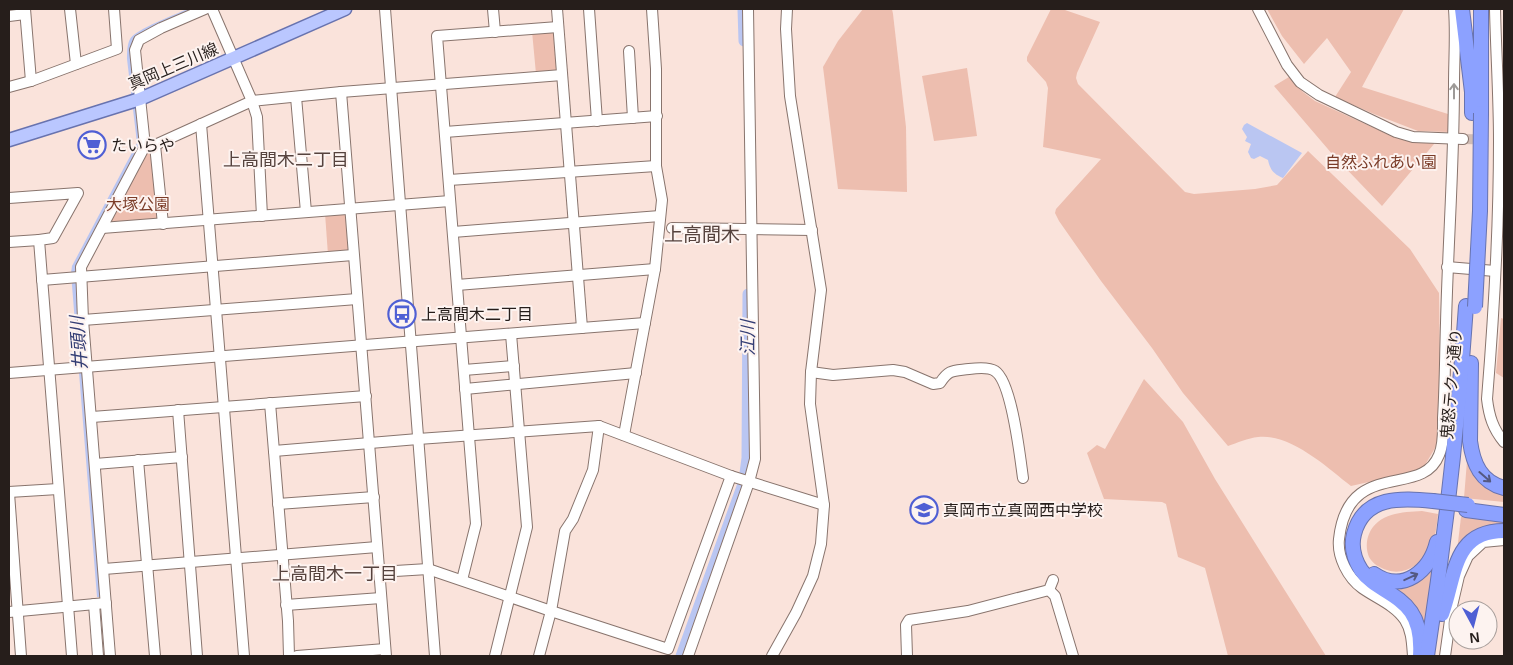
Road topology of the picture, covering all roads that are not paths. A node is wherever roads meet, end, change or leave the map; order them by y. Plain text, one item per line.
1 (70, 9) edge
2 (114, 9) edge
3 (205, 9) edge
4 (212, 9) edge
5 (325, 9) edge
6 (345, 9) edge
7 (385, 9) edge
8 (493, 9) edge
9 (557, 9) edge
10 (589, 9) edge
11 (652, 9) edge
12 (748, 9) edge
13 (787, 9) edge
14 (1258, 9) edge
15 (1454, 9) edge
16 (1462, 9) edge
17 (1481, 9) edge
18 (1495, 9) edge
19 (25, 12) edge
20 (9, 16) edge
21 (558, 27) junction
22 (495, 32) junction
23 (629, 51) dead end
24 (233, 54) junction
25 (76, 64) junction
26 (562, 75) junction
27 (31, 81) junction
28 (442, 84) junction
29 (9, 88) edge
30 (391, 88) junction
31 (341, 92) junction
32 (140, 94) junction
33 (296, 97) junction
34 (252, 101) junction
35 (1477, 113) junction
36 (657, 116) junction
37 (633, 118) junction
38 (597, 121) junction
39 (566, 123) junction
40 (201, 124) junction
41 (9, 131) edge
42 (445, 132) junction
43 (1458, 139) junction
44 (9, 140) edge
45 (1499, 140) edge
46 (150, 146) junction
47 (656, 166) junction
48 (570, 171) junction
49 (449, 180) junction
50 (1501, 193) edge
51 (9, 198) edge
52 (450, 201) junction
53 (400, 205) junction
54 (350, 209) junction
55 (306, 212) junction
56 (262, 216) junction
57 (660, 216) junction
58 (209, 220) junction
59 (574, 222) junction
60 (163, 224) junction
61 (102, 228) junction
62 (672, 228) dead end
63 (751, 229) junction
64 (812, 230) junction
65 (453, 232) junction
66 (39, 240) junction
67 (9, 242) edge
68 (354, 256) junction
69 (213, 267) junction
70 (1447, 267) junction
71 (655, 269) junction
72 (1495, 271) junction
73 (578, 275) junction
74 (80, 278) junction
75 (42, 280) junction
76 (457, 285) junction
77 (357, 299) junction
78 (1471, 307) junction
79 (217, 310) junction
80 (83, 320) junction
81 (645, 323) junction
82 (582, 328) junction
83 (512, 334) junction
84 (461, 338) junction
85 (410, 342) junction
86 (362, 346) junction
87 (221, 356) junction
88 (1471, 363) junction
89 (514, 366) junction
90 (88, 367) junction
91 (49, 370) junction
92 (464, 370) junction
93 (636, 372) junction
94 (811, 372) junction
95 (9, 373) edge
96 (516, 384) junction
97 (465, 388) junction
98 (366, 396) junction
99 (270, 403) junction
100 (224, 407) junction
101 (178, 410) junction
102 (92, 417) junction
103 (599, 426) junction
104 (519, 432) junction
105 (469, 435) junction
106 (624, 435) junction
107 (418, 439) junction
108 (1504, 442) edge
109 (369, 443) junction
110 (274, 452) junction
111 (182, 457) junction
112 (138, 460) junction
113 (95, 464) junction
114 (731, 476) junction
115 (1023, 478) dead end
116 (749, 482) junction
117 (1504, 488) edge
118 (58, 489) junction
119 (9, 492) edge
120 (374, 497) junction
121 (278, 504) junction
122 (1433, 504) junction
123 (824, 505) junction
124 (1467, 508) junction
125 (1504, 509) edge
126 (1504, 515) edge
127 (1446, 520) junction
128 (1504, 531) edge
129 (1504, 540) edge
130 (377, 547) junction
131 (282, 555) junction
132 (236, 559) junction
133 (190, 562) junction
134 (147, 566) junction
135 (104, 569) junction
136 (428, 569) junction
137 (379, 572) junction
138 (462, 580) junction
139 (509, 597) junction
140 (381, 598) junction
141 (106, 603) junction
142 (94, 604) junction
143 (286, 605) junction
144 (68, 607) junction
145 (13, 611) edge
146 (551, 611) junction
147 (1442, 614) junction
148 (386, 653) edge
149 (22, 656) edge
150 (72, 656) edge
151 (98, 656) edge
152 (110, 656) edge
153 (155, 656) edge
154 (198, 656) edge
155 (244, 656) edge
156 (289, 656) edge
157 (297, 656) edge
158 (435, 656) edge
159 (495, 656) edge
160 (539, 656) edge
161 (688, 656) edge
162 (772, 656) edge
163 (906, 656) edge
164 (1073, 656) edge
165 (1413, 656) edge
166 (1420, 656) edge
167 (1427, 656) edge
168 (1436, 656) edge
169 (1444, 656) edge

1 - 25 street
2 - 25 street
3 - 32 street
4 - 24 street
5 - 24 main road, 真岡上三川線
6 - 24 main road, 真岡上三川線
7 - 30 street
8 - 22 street
9 - 21 street
10 - 38 street
11 - 36 street
12 - 63 street
13 - 64 street
14 - 43 street
43 -> 15 street
16 - 35 highway
17 - 35 highway
18 - 45 street
19 - 20 street
19 - 27 street
21 - 22 street
21 - 26 street
22 - 28 street
23 - 37 street
24 - 32 main road, 真岡上三川線
24 - 34 street
25 - 27 street
26 - 28 street
26 - 39 street
27 - 29 street
28 - 30 street
28 - 42 street
30 - 31 street
30 - 53 street
31 - 33 street
31 - 54 street
32 - 41 main road, 真岡上三川線
32 - 44 main road, 真岡上三川線
32 - 46 street
33 - 34 street
33 - 55 street
34 - 40 street
34 - 56 street
35 - 78 highway, 鬼怒テクノ通り, bridge
36 - 37 street
36 - 47 street
37 - 38 street
38 - 39 street
39 - 42 street
39 - 48 street
40 - 46 street
40 - 58 street
42 - 49 street
43 - 70 street
45 - 50 street
46 - 60 street
46 - 61 street
47 - 48 street
47 - 57 street
48 - 49 street
48 - 59 street
49 - 52 street
50 - 72 street
51 - 66 street
52 - 53 street
52 - 65 street
53 - 54 street
53 - 85 street
54 - 55 street
54 - 68 street
55 - 56 street
56 - 58 street
57 - 59 street
57 - 71 street
58 - 60 street
58 - 69 street
59 - 65 street
59 - 73 street
60 - 61 street
61 - 74 street
62 - 63 street
63 - 64 street
63 - 116 street
64 - 94 street
65 - 76 street
66 - 67 street
66 - 75 street
68 - 69 street
68 - 77 street
69 - 74 street
69 - 79 street
70 - 72 street
70 - 165 street
71 - 73 street
71 - 81 street
72 - 108 street
73 - 76 street
73 - 82 street
74 - 75 street
74 - 80 street
75 - 91 street
76 - 84 street
77 - 79 street
77 - 86 street
78 - 88 highway, 鬼怒テクノ通り
78 - 127 highway, 鬼怒テクノ通り
79 - 80 street
79 - 87 street
80 - 90 street
81 - 82 street
81 - 93 street
82 - 83 street
83 - 84 street
83 - 89 street
84 - 85 street
84 - 92 street
85 - 86 street
85 - 107 street
86 - 87 street
86 - 98 street
87 - 90 street
87 - 100 street
88 -> 117 highway
88 - 147 highway, 鬼怒テクノ通り
89 - 92 street
89 - 96 street
90 - 91 street
90 - 102 street
91 - 95 street
91 - 118 street
92 - 97 street
93 - 96 street
93 - 106 street
94 - 115 street
94 - 123 street
96 - 97 street
96 - 104 street
97 - 105 street
98 - 99 street
98 - 109 street
99 - 100 street
99 - 110 street
100 - 101 street
100 - 132 street
101 - 102 street
101 - 111 street
102 - 113 street
103 - 104 street
103 - 106 street
103 - 146 street
104 - 105 street
104 - 139 street
105 - 107 street
105 - 138 street
106 - 114 street
107 - 109 street
107 - 136 street
109 - 110 street
109 - 120 street
110 - 121 street
111 - 112 street
111 - 133 street
112 - 113 street
112 - 134 street
113 - 135 street
114 - 116 street
114 - 146 street
116 - 123 street
116 - 161 street
118 - 119 street
118 - 144 street
119 - 145 street
120 - 121 street
120 - 130 street
121 - 131 street
122 - 124 highway, bridge
122 -> 127 highway
122 - 166 highway
123 - 162 street
124 - 125 highway
124 - 126 highway
127 - 167 highway, 鬼怒テクノ通り
128 - 147 highway
129 - 169 street
130 - 131 street
130 - 137 street
131 - 132 street
131 - 143 street
132 - 133 street
132 - 155 street
133 - 134 street
133 - 154 street
134 - 135 street
134 - 153 street
135 - 141 street
136 - 137 street
136 - 138 street
136 - 158 street
137 - 140 street
138 - 139 street
139 - 146 street
139 - 159 street
140 - 143 street
140 - 148 street
141 - 142 street
141 - 152 street
142 - 144 street
142 - 151 street
143 - 156 street
144 - 145 street
144 - 150 street
145 - 149 street
146 - 160 street
147 - 168 highway, 鬼怒テクノ通り
148 - 157 street
163 - 164 street

